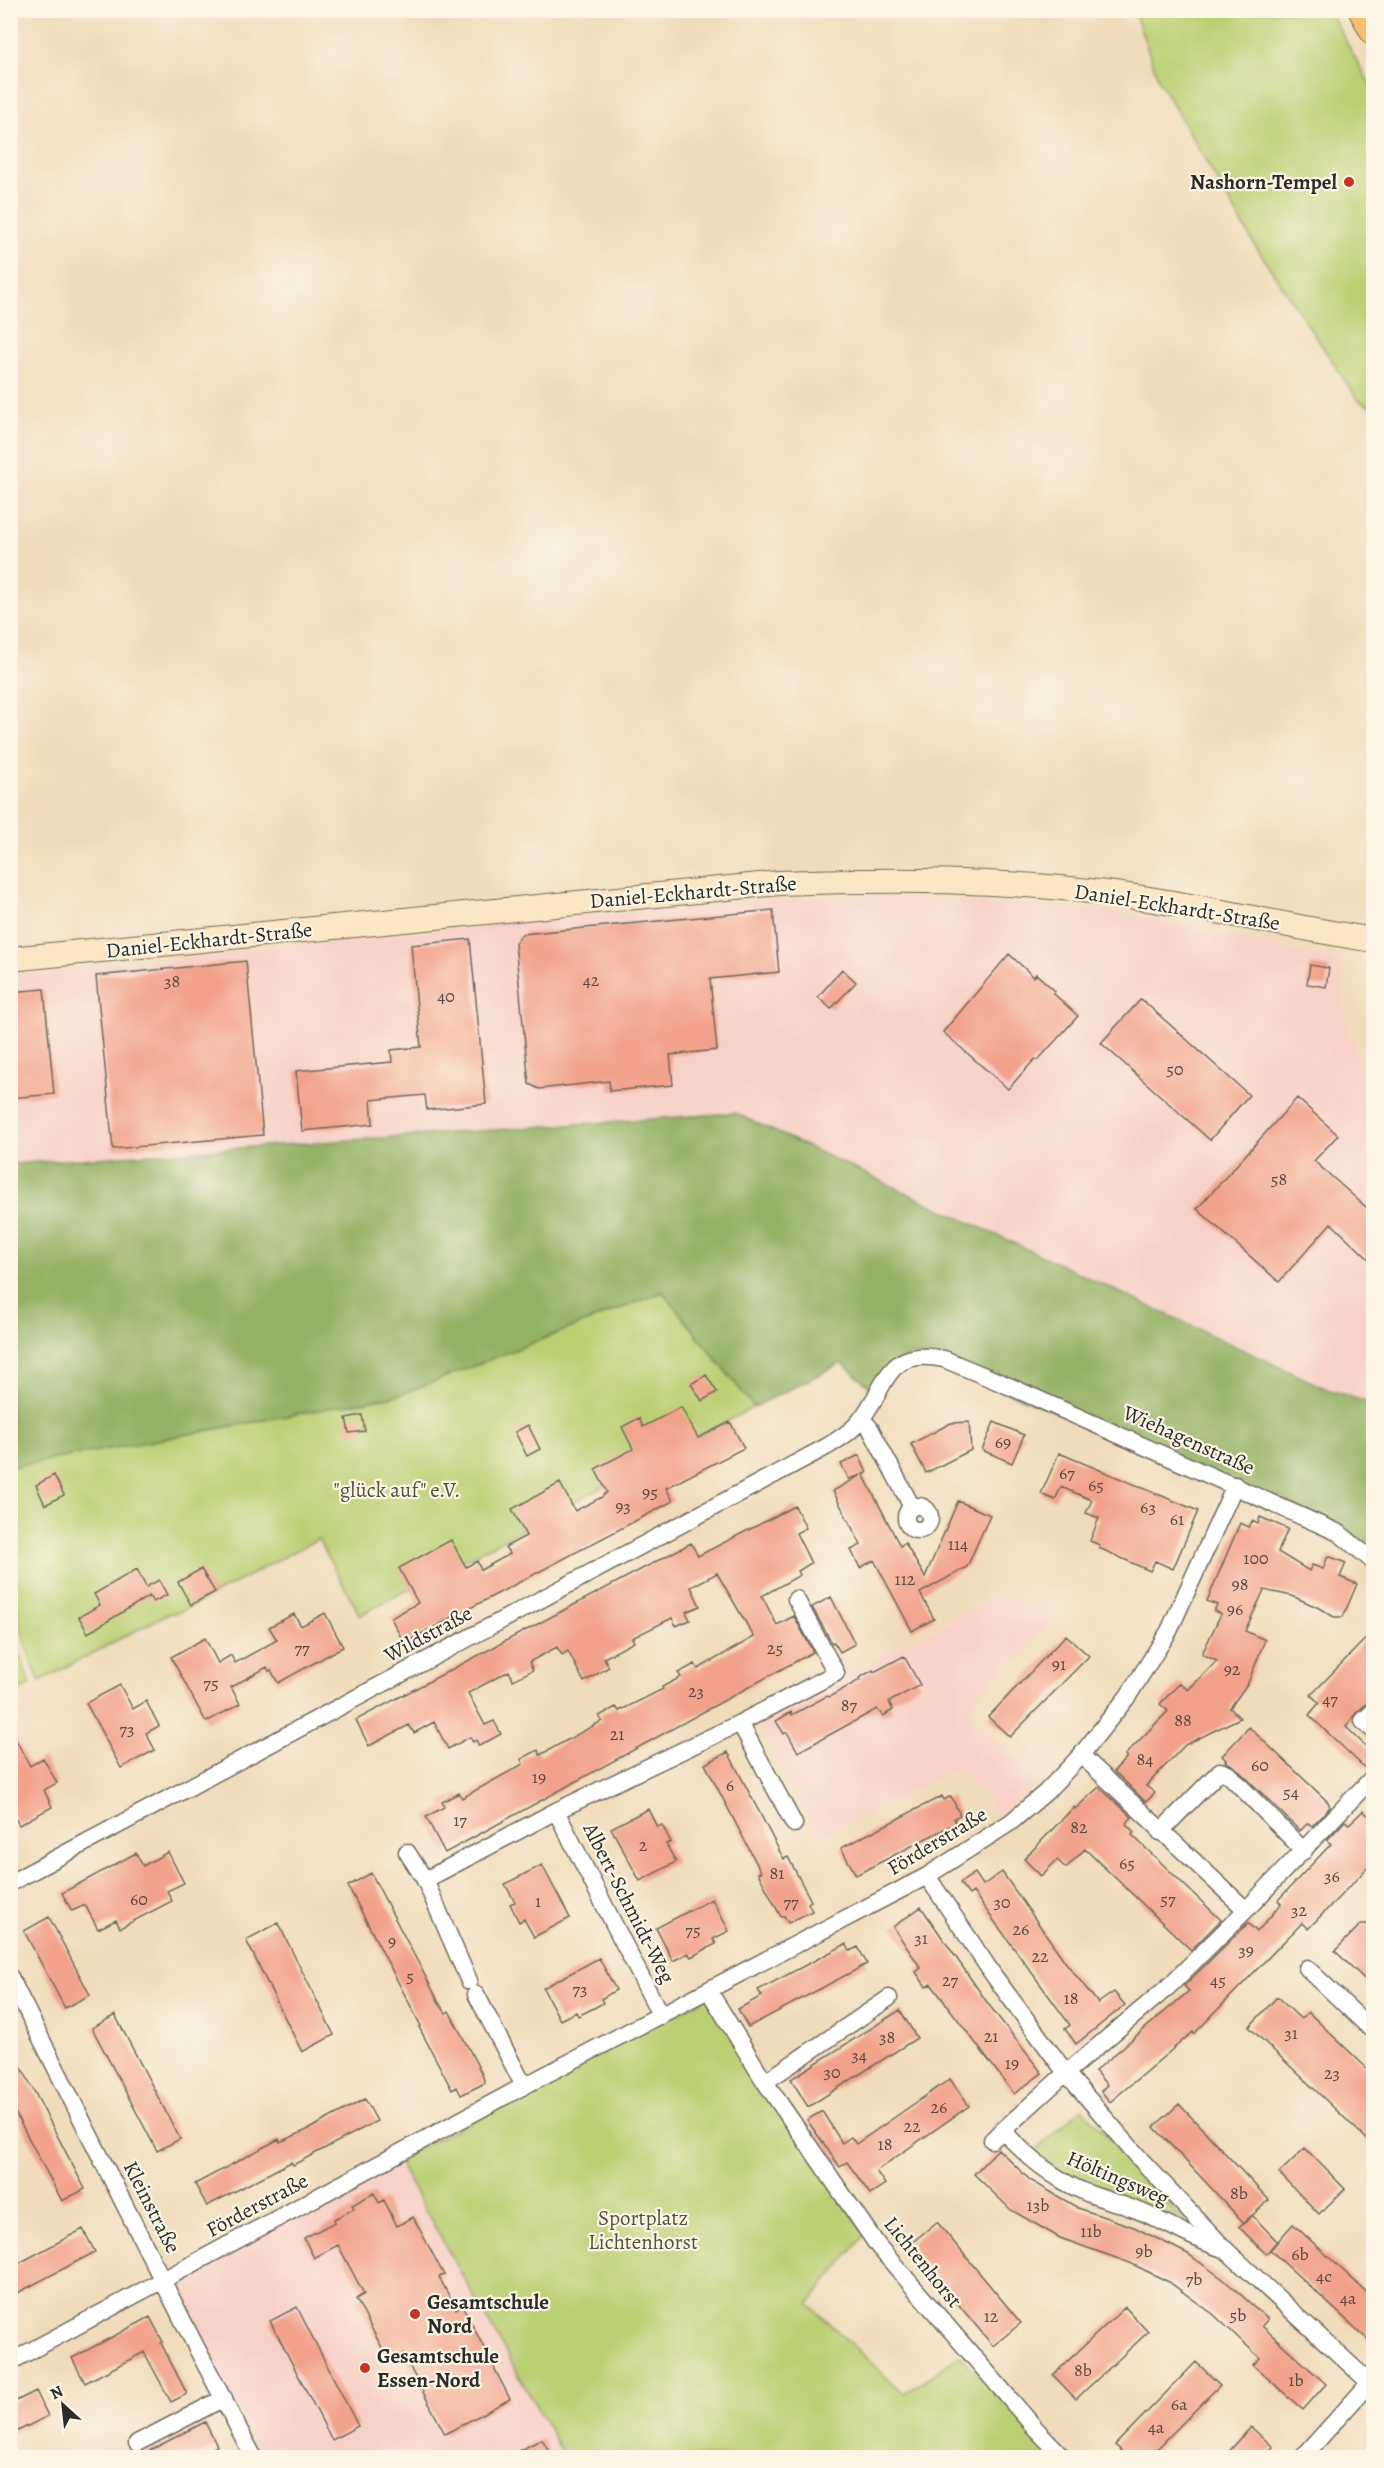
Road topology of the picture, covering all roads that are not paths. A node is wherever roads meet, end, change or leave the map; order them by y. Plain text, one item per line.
1 (1362, 10) edge
2 (1374, 32) edge
3 (1374, 940) edge
4 (10, 959) edge
5 (978, 1374) joint
6 (862, 1419) junction
7 (1235, 1485) junction
8 (912, 1507) dead end
9 (1374, 1562) edge
10 (796, 1599) dead end
11 (1374, 1711) edge
12 (740, 1724) junction
13 (1374, 1731) edge
14 (1081, 1755) junction
15 (1374, 1776) edge
16 (556, 1811) junction
17 (794, 1824) dead end
18 (1160, 1832) junction
19 (1304, 1851) junction
20 (407, 1852) dead end
21 (927, 1876) junction
22 (424, 1880) junction
23 (10, 1883) edge
24 (1246, 1910) junction
25 (1307, 1968) dead end
26 (10, 1977) edge
27 (709, 1991) junction
28 (889, 1998) dead end
29 (661, 2016) junction
30 (1374, 2032) edge
31 (1066, 2073) junction
32 (765, 2082) junction
33 (524, 2086) junction
34 (1227, 2251) junction
35 (163, 2281) junction
36 (10, 2362) edge
37 (1371, 2380) edge
38 (224, 2398) junction
39 (137, 2443) dead end
40 (254, 2457) edge
41 (1064, 2457) edge
42 (1302, 2457) edge

1 - 2 main road
3 - 4 street, Daniel-Eckhardt-Straße
5 - 6 street, Wildstraße
5 - 7 street, Wiehagenstraße
6 - 8 street
6 - 23 street, Wildstraße
7 - 9 street, Wiehagenstraße
7 - 14 street, Förderstraße
10 - 12 street, Albert-Schmidt-Weg
11 - 13 street
12 - 16 street, Albert-Schmidt-Weg
12 - 17 street
14 - 18 street
14 - 21 street, Förderstraße
15 - 19 street, Höltingsweg
16 - 22 street, Albert-Schmidt-Weg
16 - 29 street, Albert-Schmidt-Weg
18 - 19 street
18 - 24 street
19 - 24 street, Höltingsweg
20 - 22 street
21 - 27 street, Förderstraße
21 - 31 street, Höltingsweg
22 - 33 street
24 - 31 street, Höltingsweg
25 - 30 street
26 - 35 street, Kleinstraße
27 - 29 street, Förderstraße
27 - 32 street, Lichtenhorst
28 - 32 street
29 - 33 street, Förderstraße
31 - 34 street, Höltingsweg
31 - 34 street, Höltingsweg
32 - 41 street, Lichtenhorst
33 - 35 street, Förderstraße
34 - 37 street, Höltingsweg
35 - 36 street, Förderstraße
35 - 38 street, Kleinstraße
37 - 42 street
38 - 39 street
38 - 40 street, Kleinstraße

